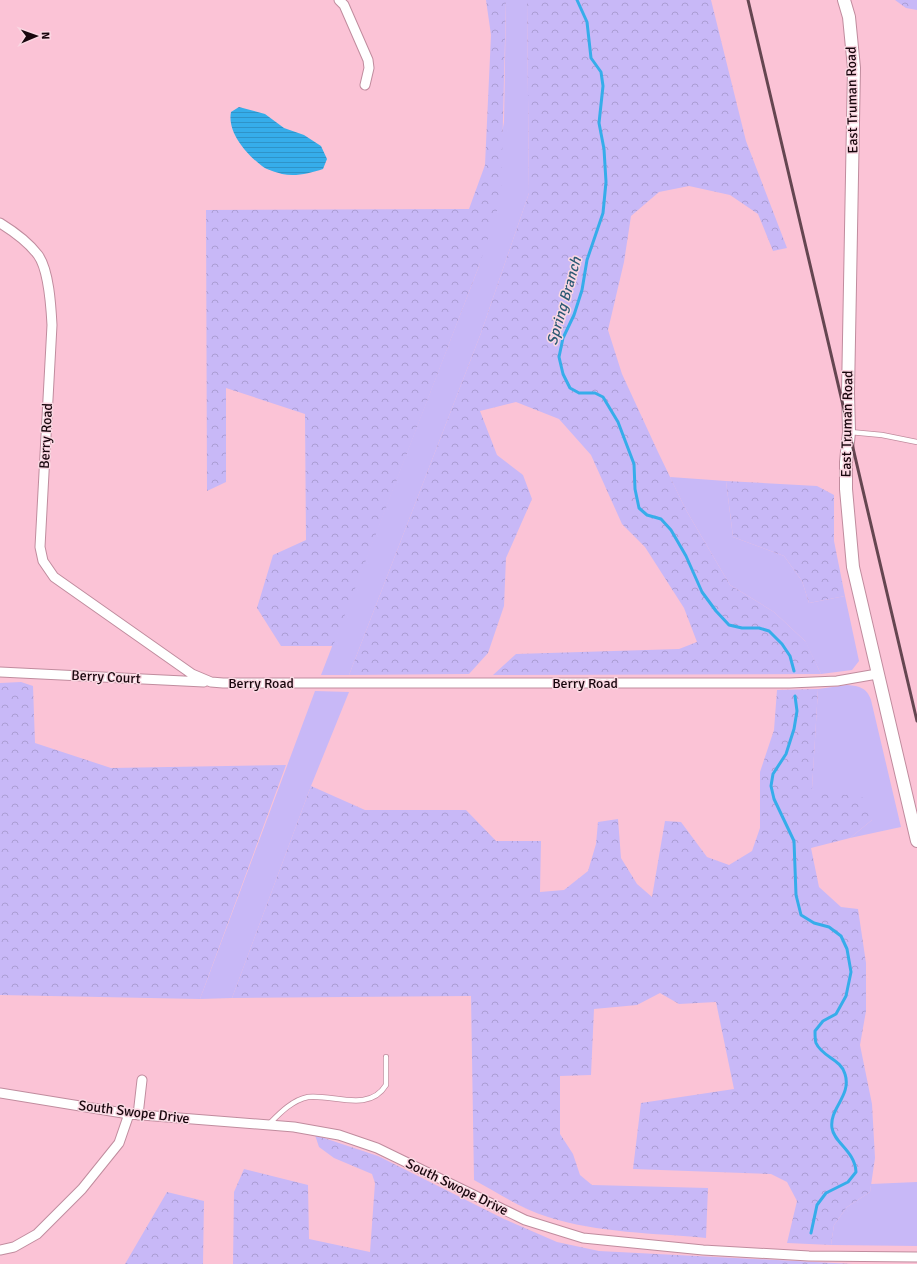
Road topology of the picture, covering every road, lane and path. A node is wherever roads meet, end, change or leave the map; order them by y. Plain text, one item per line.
1 (340, 0) edge
2 (844, 0) edge
3 (364, 85) dead end
4 (0, 223) edge
5 (849, 432) junction
6 (917, 442) edge
7 (0, 672) edge
8 (877, 674) junction
9 (211, 682) junction
10 (917, 841) edge
11 (386, 1057) dead end
12 (142, 1080) dead end
13 (0, 1093) edge
14 (133, 1115) junction
15 (268, 1125) junction
16 (0, 1250) edge
17 (917, 1257) edge

1 - 3 street
2 - 5 main road, East Truman Road
4 - 9 street, Berry Road
5 - 6 lane
5 - 8 main road, East Truman Road
7 - 9 street, Berry Court
8 - 9 street, Berry Road
8 - 10 main road, East Truman Road
11 - 15 lane
12 - 14 street
13 - 14 street, South Swope Drive
14 - 15 street, South Swope Drive
14 - 16 street
15 - 17 street, South Swope Drive

